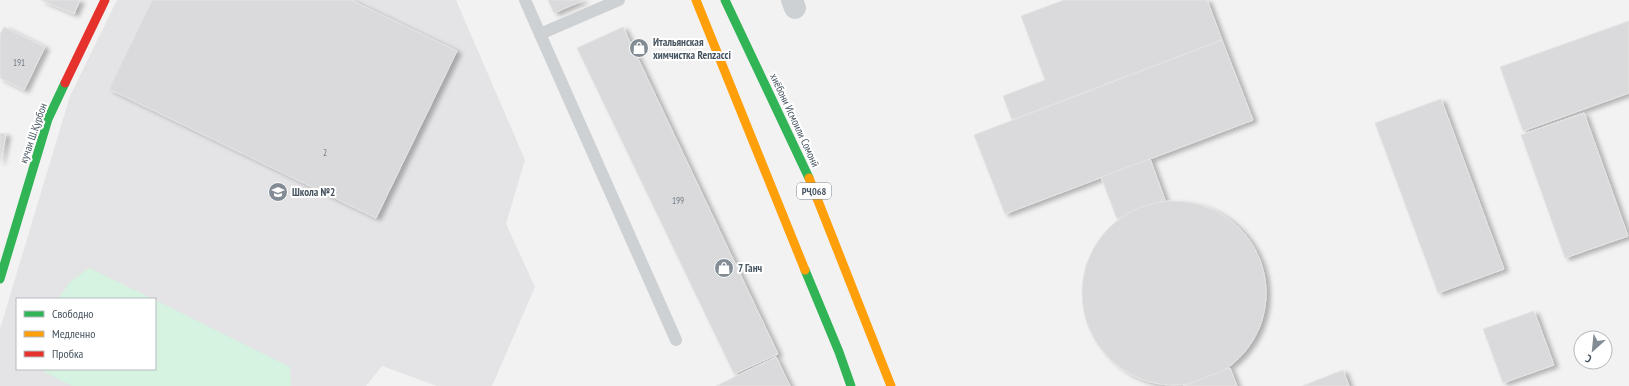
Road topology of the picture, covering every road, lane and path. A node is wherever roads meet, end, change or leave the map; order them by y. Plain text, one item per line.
1 (105, 0) edge
2 (526, 0) edge
3 (619, 0) edge
4 (696, 0) edge
5 (725, 0) edge
6 (540, 34) junction
7 (0, 279) edge
8 (676, 340) dead end
9 (851, 386) edge
10 (891, 386) edge

1 - 7 main road, кучаи Ш.Қурбон
2 - 6 lane
3 - 6 lane
4 - 9 main road
5 - 10 main road, хиёбони Исмоили Сомонӣ / РҶ068
6 - 8 lane

